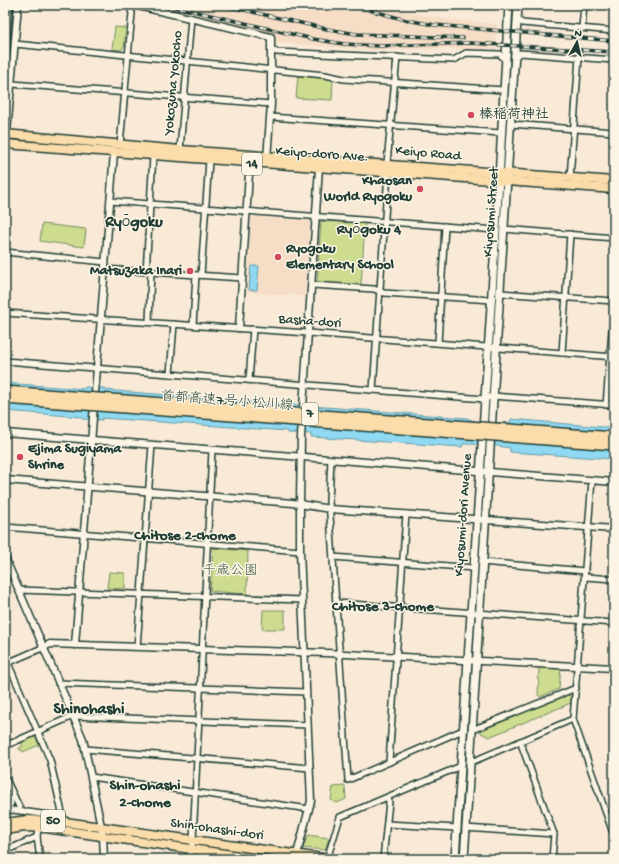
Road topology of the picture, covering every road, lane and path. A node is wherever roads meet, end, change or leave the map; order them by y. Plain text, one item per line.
1 (9, 5) edge
2 (18, 5) edge
3 (130, 5) edge
4 (134, 5) edge
5 (509, 5) edge
6 (518, 5) edge
7 (584, 5) edge
8 (191, 18) junction
9 (517, 19) junction
10 (6, 25) edge
11 (582, 28) junction
12 (614, 31) edge
13 (15, 44) junction
14 (272, 49) junction
15 (5, 52) edge
16 (129, 55) junction
17 (397, 57) junction
18 (515, 57) junction
19 (579, 57) junction
20 (505, 60) junction
21 (614, 60) edge
22 (188, 62) junction
23 (271, 71) junction
24 (12, 84) junction
25 (394, 84) junction
26 (504, 90) junction
27 (126, 93) junction
28 (184, 97) junction
29 (271, 104) junction
30 (270, 117) junction
31 (511, 124) junction
32 (390, 126) junction
33 (574, 129) junction
34 (614, 132) edge
35 (501, 133) junction
36 (6, 135) edge
37 (6, 144) edge
38 (120, 145) junction
39 (180, 150) junction
40 (114, 153) junction
41 (250, 155) junction
42 (153, 156) junction
43 (267, 156) junction
44 (209, 160) junction
45 (249, 163) junction
46 (387, 163) junction
47 (267, 165) junction
48 (319, 168) junction
49 (388, 173) junction
50 (499, 173) junction
51 (508, 173) junction
52 (570, 178) junction
53 (499, 181) junction
54 (614, 181) edge
55 (507, 182) junction
56 (614, 189) edge
57 (110, 201) junction
58 (150, 204) junction
59 (206, 208) junction
60 (246, 211) junction
61 (316, 216) junction
62 (385, 221) junction
63 (445, 226) junction
64 (504, 229) junction
65 (496, 230) junction
66 (570, 234) junction
67 (614, 238) edge
68 (5, 252) edge
69 (105, 265) junction
70 (149, 272) junction
71 (198, 275) junction
72 (242, 278) junction
73 (312, 285) junction
74 (380, 292) junction
75 (500, 293) junction
76 (440, 296) junction
77 (566, 298) junction
78 (492, 300) junction
79 (614, 301) edge
80 (614, 305) edge
81 (5, 313) edge
82 (100, 319) junction
83 (149, 322) junction
84 (174, 324) junction
85 (193, 325) junction
86 (239, 328) junction
87 (253, 329) junction
88 (308, 333) junction
89 (376, 338) junction
90 (438, 343) junction
91 (492, 347) junction
92 (562, 353) junction
93 (612, 357) edge
94 (5, 361) edge
95 (96, 368) junction
96 (170, 374) junction
97 (249, 380) junction
98 (305, 384) junction
99 (373, 390) junction
100 (5, 391) edge
101 (493, 396) junction
102 (5, 399) edge
103 (485, 399) junction
104 (606, 405) junction
105 (614, 405) edge
106 (5, 433) edge
107 (614, 437) edge
108 (90, 440) junction
109 (152, 445) junction
110 (614, 445) edge
111 (212, 450) junction
112 (301, 457) junction
113 (331, 459) junction
114 (480, 471) junction
115 (488, 472) junction
116 (5, 480) edge
117 (592, 480) junction
118 (614, 482) edge
119 (86, 487) junction
120 (148, 492) junction
121 (210, 496) junction
122 (300, 504) junction
123 (330, 509) junction
124 (406, 514) junction
125 (477, 519) junction
126 (485, 520) junction
127 (5, 527) edge
128 (589, 527) junction
129 (614, 529) edge
130 (83, 533) junction
131 (144, 538) junction
132 (207, 544) junction
133 (300, 551) junction
134 (333, 557) junction
135 (5, 560) edge
136 (482, 562) junction
137 (403, 563) junction
138 (474, 568) junction
139 (585, 571) junction
140 (585, 577) junction
141 (614, 579) edge
142 (19, 590) junction
143 (78, 592) junction
144 (140, 594) junction
145 (204, 596) junction
146 (302, 600) junction
147 (337, 603) junction
148 (400, 608) junction
149 (475, 614) junction
150 (581, 621) junction
151 (614, 623) edge
152 (75, 645) junction
153 (137, 647) junction
154 (42, 648) junction
155 (202, 649) junction
156 (304, 652) junction
157 (341, 653) junction
158 (5, 656) edge
159 (396, 656) junction
160 (468, 659) junction
161 (476, 659) junction
162 (6, 663) edge
163 (578, 666) junction
164 (613, 670) edge
165 (58, 683) junction
166 (576, 688) junction
167 (200, 689) junction
168 (306, 692) junction
169 (73, 716) junction
170 (573, 719) junction
171 (198, 722) junction
172 (308, 725) junction
173 (463, 730) junction
174 (472, 730) junction
175 (38, 731) junction
176 (520, 741) junction
177 (5, 746) edge
178 (85, 749) junction
179 (197, 758) junction
180 (389, 762) junction
181 (469, 763) junction
182 (461, 766) junction
183 (310, 768) junction
184 (5, 777) edge
185 (91, 777) junction
186 (11, 791) junction
187 (195, 792) junction
188 (11, 797) junction
189 (388, 797) junction
190 (5, 800) edge
191 (309, 809) junction
192 (21, 811) junction
193 (6, 813) edge
194 (64, 819) junction
195 (5, 823) edge
196 (387, 824) junction
197 (38, 827) junction
198 (101, 827) junction
199 (457, 828) junction
200 (465, 828) junction
201 (5, 830) edge
202 (554, 834) junction
203 (103, 836) junction
204 (614, 836) edge
205 (37, 837) junction
206 (192, 844) junction
207 (5, 851) edge
208 (296, 857) edge
209 (40, 859) edge
210 (104, 859) edge
211 (190, 859) edge
212 (260, 859) edge
213 (328, 859) edge
214 (383, 859) edge
215 (455, 859) edge
216 (464, 859) edge
217 (552, 859) edge

1 - 10 street
2 - 13 street
3 - 16 street
4 - 8 street
5 - 20 main road, Kiyosumi Street
6 - 9 main road, Kiyosumi Street
7 - 11 street
8 - 14 street
8 - 22 street, Yokozuna Yokocho
9 - 11 street
9 - 18 main road, Kiyosumi Street
10 - 15 street
11 - 12 street
13 - 16 street
13 - 24 street
14 - 17 street
14 - 23 street
16 - 22 street
16 - 27 street
17 - 20 street
17 - 25 street
18 - 19 street
18 - 31 main road, Kiyosumi Street
19 - 21 street
19 - 33 street
20 - 26 main road, Kiyosumi Street
22 - 23 street
22 - 28 street, Yokozuna Yokocho
23 - 25 street
23 - 29 street
24 - 27 street
24 - 36 street
25 - 26 street
25 - 32 street
26 - 35 main road, Kiyosumi Street
27 - 28 street
27 - 38 street
28 - 29 street
28 - 39 street, Yokozuna Yokocho
29 - 30 street
30 - 32 street
30 - 43 street
31 - 33 street
31 - 51 main road, Kiyosumi Street
32 - 35 street
32 - 46 street
33 - 34 street
33 - 52 street
35 - 50 main road, Kiyosumi Street
36 - 37 street
36 - 38 main road, 14
37 - 40 main road, Keiyo-doro Ave. / 14
38 - 39 main road, Keiyo Road / 14
39 - 41 main road, Keiyo Road / 14
40 - 42 main road, Keiyo-doro Ave. / 14
40 - 57 street
41 - 43 main road, Keiyo Road / 14
41 - 45 street
42 - 44 main road, Keiyo-doro Ave. / 14
42 - 58 street
43 - 46 main road, Keiyo Road / 14
43 - 47 street
44 - 45 main road, Keiyo-doro Ave. / 14
44 - 59 street
45 - 47 main road, Keiyo-doro Ave. / 14
45 - 60 street
46 - 50 main road, Keiyo Road / 14
47 - 48 main road, Keiyo-doro Ave. / 14
48 - 49 main road, Keiyo-doro Ave. / 14
48 - 61 street
49 - 53 main road, Keiyo-doro Ave. / 14
49 - 62 street
50 - 51 main road, Keiyo Road / 14
50 - 53 main road, Kiyosumi-dori Avenue
51 - 52 main road, Keiyo Road / 14
51 - 55 main road, Kiyosumi Street
52 - 54 main road, Keiyo Road / 14
53 - 55 main road, Keiyo-doro Ave. / 14
53 - 65 main road, Kiyosumi-dori Avenue
55 - 56 main road, Keiyo-doro Ave. / 14
55 - 64 main road, Kiyosumi Street
57 - 58 street
57 - 69 street
58 - 59 street
58 - 70 street
59 - 60 street
59 - 71 street
60 - 61 street
60 - 72 street
61 - 62 street
61 - 73 street
62 - 63 street
62 - 74 street
63 - 65 street
63 - 76 street
64 - 66 street
64 - 75 main road, Kiyosumi Street
65 - 78 main road, Kiyosumi-dori Avenue
66 - 67 street
66 - 77 street
68 - 69 street
69 - 70 street
69 - 82 street
70 - 71 street
70 - 83 street
71 - 72 street
71 - 85 street
72 - 86 street
73 - 74 street
73 - 88 street
74 - 76 street
74 - 89 street
75 - 77 street
75 - 91 main road, Kiyosumi Street
76 - 78 street
76 - 90 street
77 - 79 street
77 - 92 street
78 - 91 main road, Kiyosumi-dori Avenue
80 - 93 street
81 - 82 street, Basha-dori
82 - 83 street, Basha-dori
82 - 95 street
83 - 84 street, Basha-dori
84 - 85 street, Basha-dori
84 - 96 street
85 - 86 street, Basha-dori
86 - 87 street, Basha-dori
87 - 88 street, Basha-dori
87 - 97 street
88 - 89 street, Basha-dori
88 - 98 street
89 - 90 street, Basha-dori
89 - 99 street
90 - 91 street, Basha-dori
91 - 92 street, Basha-dori
91 - 101 main road, Kiyosumi Street
91 - 103 main road, Kiyosumi-dori Avenue
92 - 93 street, Basha-dori
93 - 104 street
94 - 95 street
95 - 96 street
95 - 108 street, bridge
96 - 97 street
97 - 98 street
98 - 99 street
98 - 112 street
99 - 103 street
100 - 107 highway, 首都高速7号小松川線 / 7, bridge
101 - 103 street
101 - 104 street
101 - 115 main road, Kiyosumi-dori Avenue
102 - 110 highway, 首都高速7号小松川線 / 7, bridge
103 - 114 main road, Kiyosumi-dori Avenue
104 - 105 street
106 - 108 street
108 - 109 street
108 - 119 street
109 - 111 street
109 - 120 street
111 - 112 street
111 - 121 street
112 - 113 street
112 - 122 street
113 - 114 street
113 - 123 street
114 - 115 street
114 - 125 main road, Kiyosumi-dori Avenue
115 - 117 street
115 - 126 main road, Kiyosumi-dori Avenue
116 - 119 street
117 - 118 street
117 - 128 street
119 - 120 street
119 - 130 street
120 - 121 street
120 - 131 street
121 - 122 street
121 - 132 street
122 - 123 street
122 - 133 street
123 - 124 street
123 - 134 street
124 - 125 street
124 - 137 street
125 - 126 street
125 - 138 main road, Kiyosumi-dori Avenue
126 - 128 street
126 - 136 main road, Kiyosumi-dori Avenue
127 - 130 street
128 - 129 street
128 - 139 street
130 - 131 street
130 - 143 street
131 - 132 street
131 - 144 street
132 - 133 street
132 - 145 street
133 - 146 street
134 - 137 street
134 - 147 street
135 - 142 street
136 - 139 street
136 - 149 main road, Kiyosumi-dori Avenue
137 - 138 street
137 - 148 street
138 - 149 main road, Kiyosumi-dori Avenue
139 - 140 street
140 - 141 street
140 - 150 street
142 - 143 street
142 - 154 street
143 - 144 street
143 - 152 street
144 - 145 street
144 - 153 street
145 - 146 street
145 - 155 street
146 - 156 street
147 - 148 street
147 - 157 street
148 - 149 street
148 - 159 street
149 - 150 street
149 - 160 main road, Kiyosumi-dori Avenue
149 - 161 main road, Kiyosumi-dori Avenue
150 - 151 street
150 - 163 street
152 - 153 street
152 - 154 street
153 - 155 street
154 - 162 street
154 - 165 street
155 - 156 street
155 - 167 street
156 - 157 street
156 - 168 street
157 - 159 street
157 - 180 street
158 - 162 street
159 - 160 street
159 - 180 street
160 - 161 street
160 - 173 main road, Kiyosumi-dori Avenue
161 - 163 street
161 - 174 main road, Kiyosumi-dori Avenue
162 - 175 street
163 - 164 street
163 - 166 street
165 - 167 street
165 - 169 street
166 - 170 street
166 - 174 street
167 - 168 street
167 - 171 street
168 - 172 street
169 - 171 street
169 - 175 street
169 - 178 street
170 - 176 street
170 - 204 street
171 - 172 street
171 - 179 street
172 - 183 street
173 - 180 street
173 - 182 main road, Kiyosumi-dori Avenue
174 - 181 main road, Kiyosumi-dori Avenue
175 - 177 street
175 - 194 street
176 - 181 street
176 - 202 street
178 - 179 street
178 - 185 street
179 - 183 street
179 - 187 street
181 - 200 main road, Kiyosumi-dori Avenue
182 - 189 street
182 - 199 main road, Kiyosumi-dori Avenue
183 - 191 street
184 - 186 street
185 - 187 street
185 - 198 street
186 - 188 street
186 - 192 street
187 - 191 street
187 - 206 street
188 - 190 street
188 - 193 street
189 - 196 street
189 - 213 street
191 - 208 street
192 - 193 street
192 - 194 street
194 - 195 main road, Shin-ohashi-dori / 50
194 - 198 main road, Shin-ohashi-dori / 50
196 - 199 street
196 - 214 street
197 - 201 main road, Shin-ohashi-dori / 50
197 - 203 main road, Shin-ohashi-dori / 50
197 - 205 street
198 - 203 street
198 - 206 main road, Shin-ohashi-dori / 50
199 - 215 main road, Kiyosumi-dori Avenue
200 - 202 street
200 - 216 main road, Kiyosumi-dori Avenue
202 - 217 street
203 - 206 main road, Shin-ohashi-dori / 50
203 - 210 street
205 - 207 street
205 - 209 street
206 - 208 main road, Shin-ohashi-dori / 50
206 - 211 street
206 - 212 main road, Shin-ohashi-dori / 50
208 - 213 main road, Shin-ohashi-dori / 50

